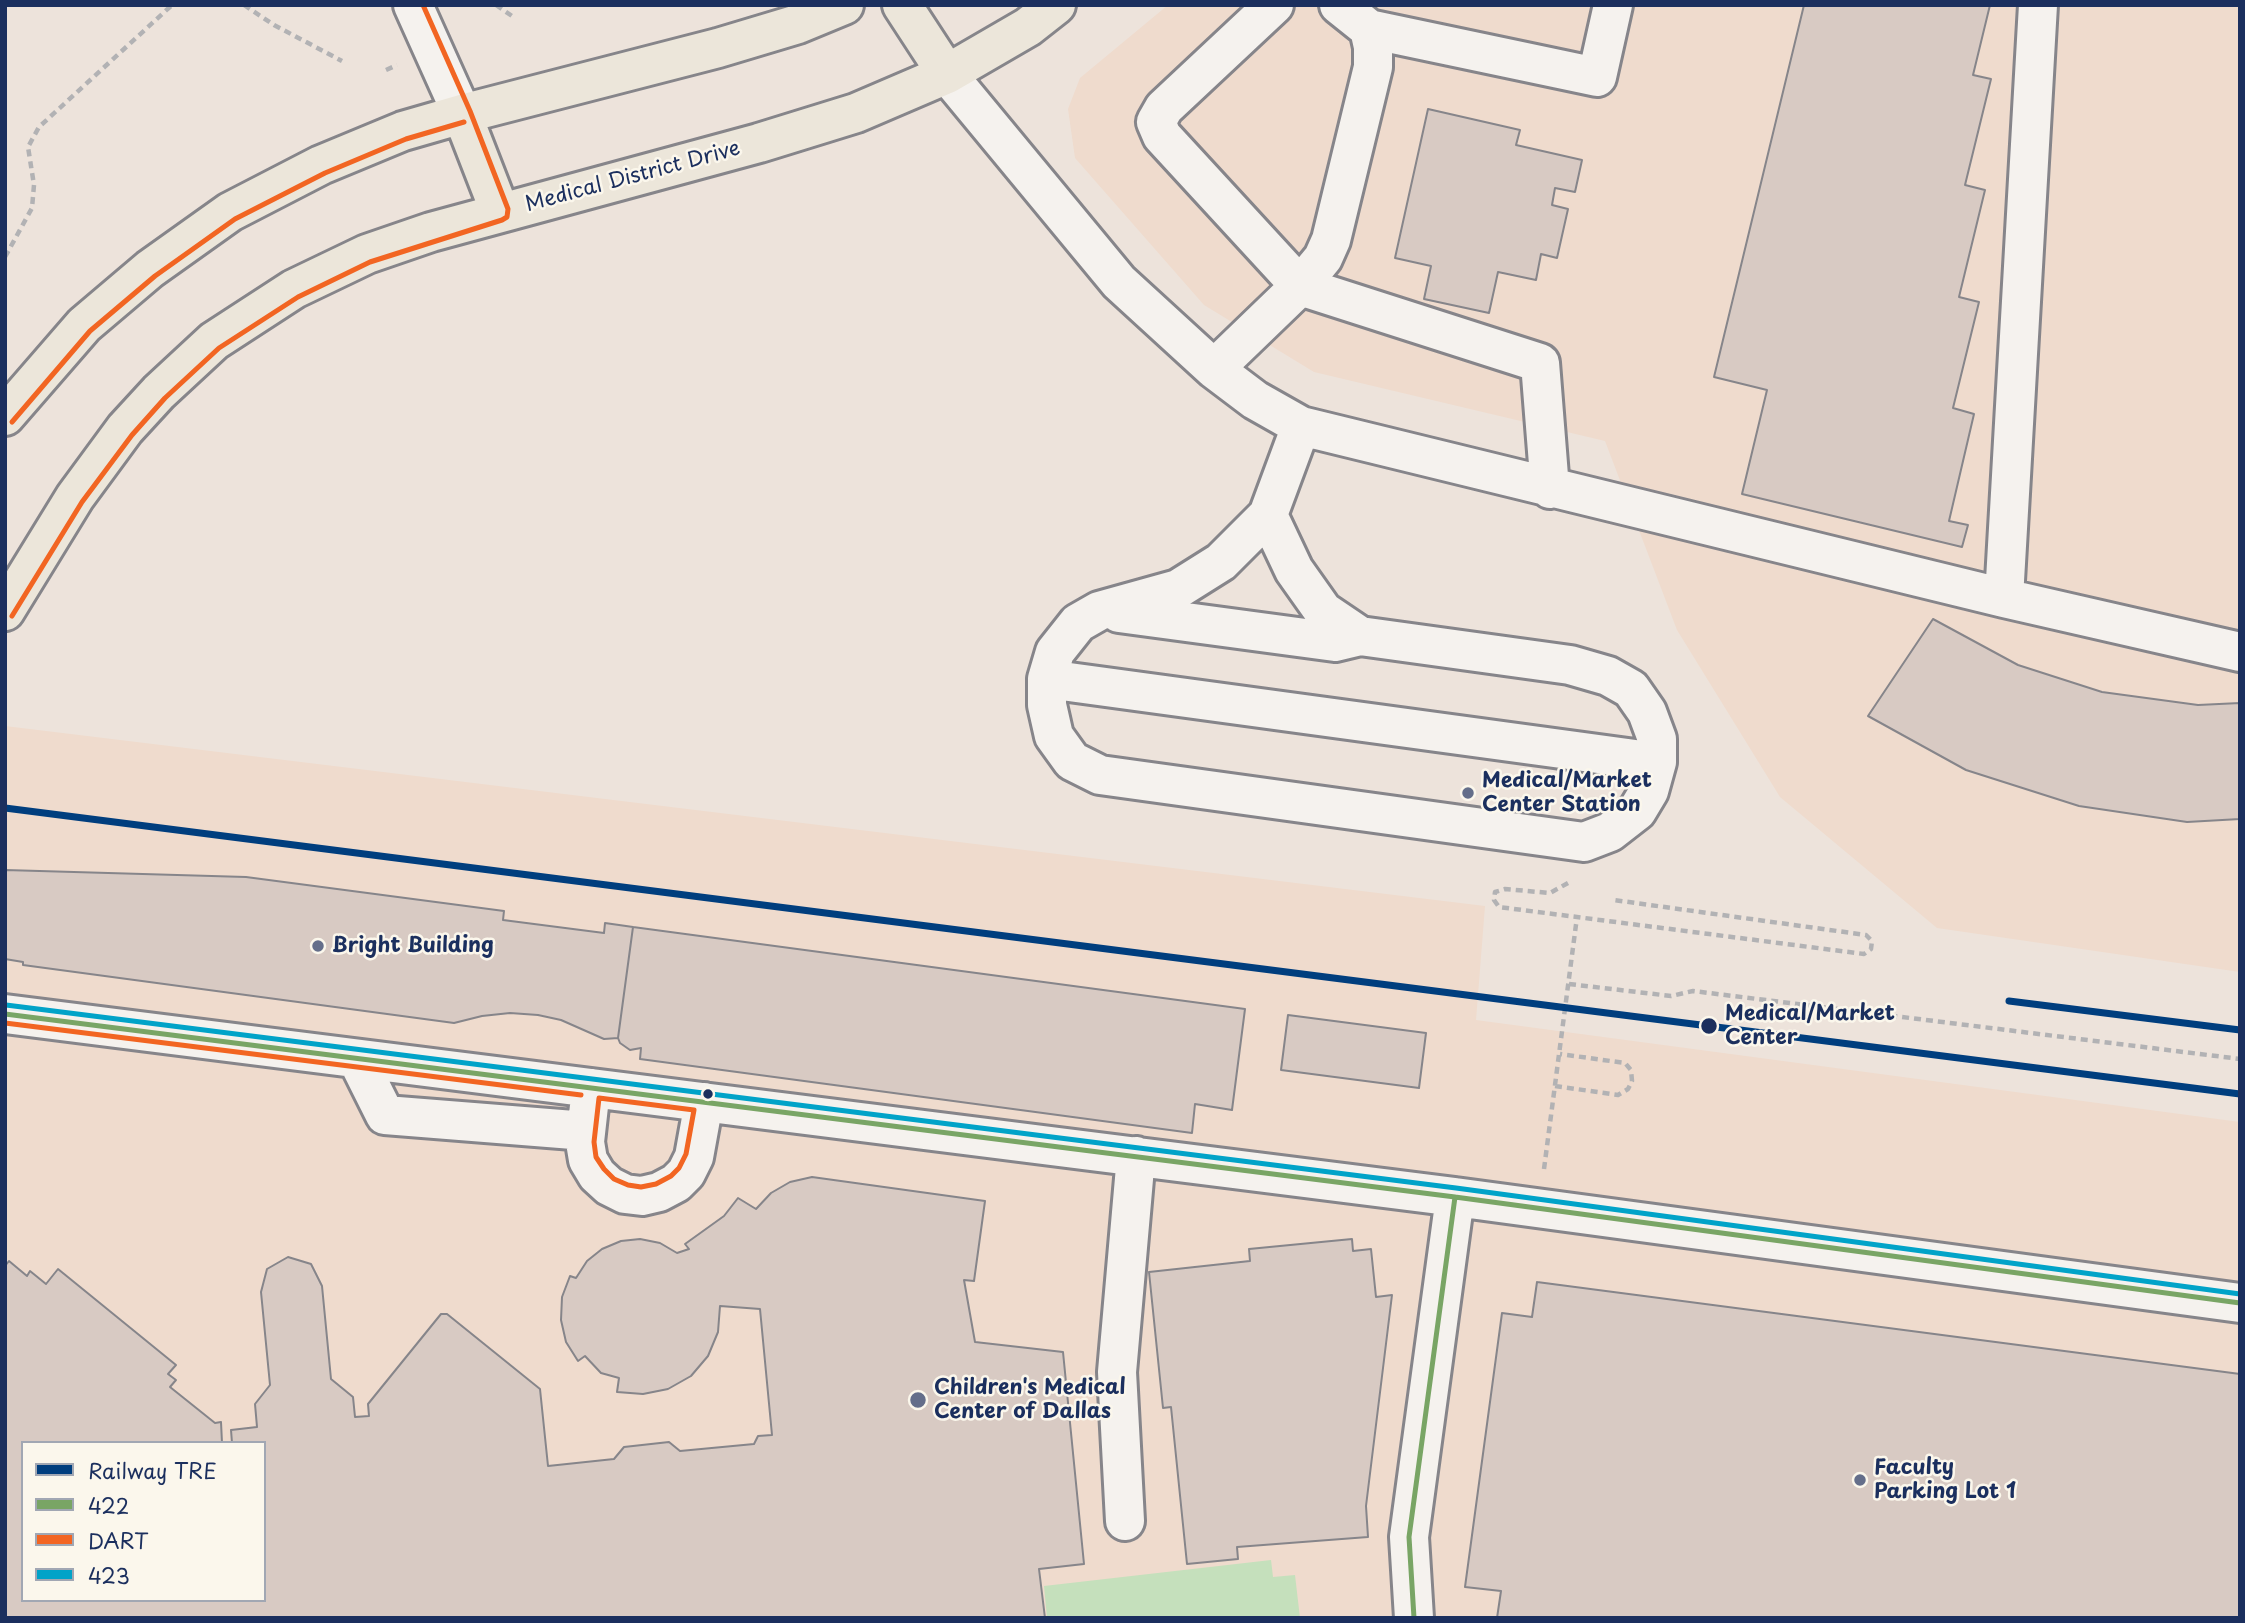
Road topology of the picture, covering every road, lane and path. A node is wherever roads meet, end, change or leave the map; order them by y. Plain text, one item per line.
1 (172, 5) edge
2 (244, 5) edge
3 (413, 5) edge
4 (496, 5) edge
5 (844, 5) edge
6 (902, 5) edge
7 (1056, 5) edge
8 (1274, 5) edge
9 (1339, 5) edge
10 (1613, 5) edge
11 (2038, 5) edge
12 (512, 16) dead end
13 (1369, 29) junction
14 (342, 61) dead end
15 (398, 65) dead end
16 (386, 70) dead end
17 (947, 74) junction
18 (462, 114) junction
19 (500, 212) junction
20 (5, 257) edge
21 (1300, 286) junction
22 (1214, 369) junction
23 (5, 416) edge
24 (1301, 426) junction
25 (1550, 489) junction
26 (1268, 515) junction
27 (2004, 598) junction
28 (5, 611) edge
29 (1099, 611) junction
30 (1360, 636) junction
31 (2240, 652) edge
32 (1047, 679) junction
33 (1657, 762) junction
34 (1578, 877) dead end
35 (1614, 900) dead end
36 (1577, 917) junction
37 (1569, 984) junction
38 (5, 1014) edge
39 (1560, 1054) junction
40 (357, 1059) junction
41 (2240, 1059) edge
42 (1555, 1086) junction
43 (591, 1088) junction
44 (704, 1102) junction
45 (586, 1131) junction
46 (1136, 1156) junction
47 (1544, 1169) dead end
48 (1455, 1197) junction
49 (2240, 1303) edge
50 (1125, 1521) dead end
51 (1414, 1618) edge

1 - 20 path
2 - 14 path
3 - 18 street
4 - 12 path
5 - 18 main road
6 - 17 main road
7 - 17 main road, Medical District Drive
8 - 21 street
9 - 13 street
10 - 13 street
11 - 27 street
13 - 21 street
15 - 16 path
17 - 19 main road, Medical District Drive
17 - 22 street
18 - 19 main road
18 - 23 main road
19 - 28 main road, Medical District Drive
21 - 22 street
21 - 25 street
22 - 24 street
24 - 25 street
24 - 26 street
25 - 27 street
26 - 29 street
26 - 30 street
27 - 31 street
29 - 30 street
29 - 32 street
30 - 33 street
32 - 33 street
32 - 33 street
34 - 36 path
35 - 36 path
36 - 37 path
37 - 39 path
37 - 41 path
38 - 40 street
39 - 42 path
39 - 42 path
40 - 43 street
40 - 45 street
42 - 47 path
43 - 44 street
43 - 45 street
44 - 45 street
44 - 46 street
46 - 48 street
46 - 50 street
48 - 49 street
48 - 51 street

